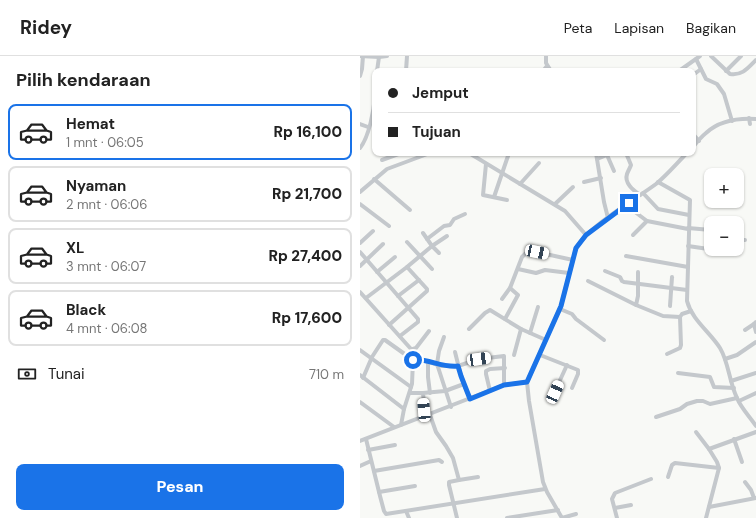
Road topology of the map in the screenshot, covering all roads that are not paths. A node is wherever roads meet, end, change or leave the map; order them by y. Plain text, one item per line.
1 (360, 56) edge
2 (363, 56) edge
3 (387, 56) edge
4 (407, 56) edge
5 (546, 56) edge
6 (700, 56) edge
7 (711, 56) edge
8 (741, 56) edge
9 (378, 57) junction
10 (696, 59) junction
11 (756, 60) edge
12 (547, 66) edge
13 (377, 68) edge
14 (406, 68) edge
15 (683, 68) edge
16 (701, 70) junction
17 (726, 71) junction
18 (696, 73) edge
19 (360, 76) edge
20 (372, 111) edge
21 (749, 118) junction
22 (756, 119) edge
23 (370, 121) joint
24 (732, 121) junction
25 (360, 124) edge
26 (750, 124) dead end
27 (368, 127) junction
28 (696, 138) edge
29 (699, 141) junction
30 (696, 144) edge
31 (360, 148) edge
32 (393, 156) edge
33 (422, 156) edge
34 (474, 156) edge
35 (507, 156) edge
36 (596, 156) edge
37 (605, 156) edge
38 (610, 156) edge
39 (627, 156) edge
40 (684, 156) edge
41 (597, 159) junction
42 (382, 160) dead end
43 (539, 163) dead end
44 (486, 164) junction
45 (614, 171) dead end
46 (501, 173) junction
47 (601, 178) junction
48 (374, 179) junction
49 (584, 182) dead end
50 (658, 182) junction
51 (520, 184) junction
52 (573, 187) dead end
53 (361, 189) edge
54 (641, 194) junction
55 (494, 197) junction
56 (507, 200) dead end
57 (360, 204) edge
58 (555, 204) junction
59 (410, 210) dead end
60 (635, 212) dead end
61 (465, 214) dead end
62 (689, 215) junction
63 (608, 218) junction
64 (647, 221) junction
65 (389, 226) dead end
66 (688, 228) junction
67 (704, 229) edge
68 (373, 231) dead end
69 (423, 233) dead end
70 (586, 235) junction
71 (633, 235) dead end
72 (447, 236) dead end
73 (428, 239) junction
74 (407, 242) dead end
75 (360, 243) edge
76 (383, 244) dead end
77 (432, 246) junction
78 (688, 246) junction
79 (704, 248) edge
80 (360, 252) edge
81 (439, 253) dead end
82 (626, 256) dead end
83 (395, 257) dead end
84 (420, 257) junction
85 (367, 260) junction
86 (573, 260) junction
87 (360, 266) edge
88 (407, 267) junction
89 (688, 267) junction
90 (432, 269) dead end
91 (518, 269) junction
92 (605, 271) dead end
93 (377, 272) junction
94 (638, 272) dead end
95 (569, 273) junction
96 (672, 277) dead end
97 (419, 280) junction
98 (588, 281) dead end
99 (387, 283) junction
100 (638, 283) junction
101 (510, 288) junction
102 (671, 288) junction
103 (687, 290) junction
104 (360, 292) edge
105 (398, 296) junction
106 (366, 298) junction
107 (502, 299) dead end
108 (636, 305) junction
109 (670, 306) dead end
110 (538, 307) dead end
111 (408, 308) junction
112 (560, 309) junction
113 (691, 311) junction
114 (680, 317) junction
115 (506, 319) junction
116 (755, 323) edge
117 (389, 324) junction
118 (469, 329) dead end
119 (521, 329) junction
120 (745, 330) dead end
121 (429, 331) dead end
122 (756, 332) edge
123 (530, 333) junction
124 (400, 336) junction
125 (444, 337) dead end
126 (546, 340) junction
127 (604, 340) dead end
128 (756, 342) edge
129 (360, 350) edge
130 (455, 352) dead end
131 (667, 354) dead end
132 (514, 355) dead end
133 (540, 355) junction
134 (372, 357) junction
135 (725, 359) junction
136 (413, 360) junction
137 (428, 362) junction
138 (437, 364) junction
139 (567, 365) junction
140 (458, 366) junction
141 (504, 368) junction
142 (678, 373) dead end
143 (756, 373) edge
144 (362, 377) edge
145 (527, 382) junction
146 (731, 382) junction
147 (464, 384) junction
148 (504, 385) junction
149 (411, 387) junction
150 (572, 388) dead end
151 (734, 388) junction
152 (445, 391) junction
153 (490, 391) junction
154 (555, 392) dead end
155 (410, 393) junction
156 (423, 393) junction
157 (430, 393) junction
158 (756, 393) edge
159 (470, 399) junction
160 (738, 399) junction
161 (360, 402) edge
162 (451, 407) junction
163 (404, 409) junction
164 (427, 416) junction
165 (656, 417) dead end
166 (401, 425) junction
167 (756, 426) edge
168 (394, 427) junction
169 (696, 432) dead end
170 (756, 432) edge
171 (366, 439) junction
172 (734, 439) junction
173 (360, 441) edge
174 (395, 445) dead end
175 (709, 449) junction
176 (368, 450) junction
177 (371, 461) junction
178 (442, 462) dead end
179 (742, 462) dead end
180 (360, 466) edge
181 (719, 468) junction
182 (374, 471) junction
183 (478, 477) dead end
184 (668, 477) dead end
185 (651, 479) dead end
186 (460, 480) junction
187 (745, 482) dead end
188 (415, 486) dead end
189 (545, 490) junction
190 (379, 492) junction
191 (755, 498) edge
192 (453, 504) junction
193 (631, 505) dead end
194 (709, 507) junction
195 (615, 508) junction
196 (558, 510) junction
197 (406, 511) junction
198 (576, 514) dead end
199 (409, 518) edge
200 (457, 518) edge
201 (507, 518) edge
202 (562, 518) edge
203 (617, 518) edge
204 (706, 518) edge

1 - 2 street
2 - 9 street
2 - 19 street
3 - 9 street
4 - 14 street
5 - 12 street
6 - 10 street
7 - 17 street
8 - 17 street
9 - 13 street
10 - 15 street
10 - 16 street
11 - 17 street
16 - 18 street
16 - 24 street
20 - 23 street
21 - 22 street
21 - 24 street
21 - 26 street
23 - 27 street
24 - 29 street
25 - 27 street
27 - 31 street
28 - 29 street
29 - 30 street
32 - 42 street
33 - 48 street
34 - 44 street
35 - 46 street
36 - 41 street
37 - 41 street
38 - 45 street
39 - 54 street
40 - 50 street
41 - 47 street
43 - 51 street
44 - 46 street
44 - 55 street
46 - 51 street
46 - 55 street
47 - 49 street
47 - 63 street
48 - 53 street
48 - 59 street
50 - 54 street
50 - 62 street
51 - 58 street
52 - 58 street
54 - 62 street
54 - 63 street
55 - 56 street
57 - 65 street
58 - 70 street
60 - 64 street
61 - 73 street
62 - 66 street
63 - 70 street
64 - 66 street
64 - 71 street
66 - 67 street
66 - 78 street
68 - 75 street
69 - 73 street
70 - 86 street
72 - 77 street
73 - 77 street
74 - 84 street
76 - 85 street
77 - 81 street
77 - 84 street
78 - 79 street
78 - 89 street
80 - 85 street
82 - 89 street
83 - 93 street
84 - 88 street
84 - 90 street
85 - 87 street
85 - 93 street
86 - 91 street
86 - 95 street
88 - 97 street
88 - 99 street
89 - 103 street
91 - 95 street
91 - 101 street
92 - 100 street
93 - 99 street
94 - 100 street
95 - 112 street
96 - 102 street
97 - 105 street
97 - 111 street
98 - 108 street
99 - 105 street
99 - 106 street
100 - 102 street
100 - 108 street
101 - 107 street
101 - 115 street
102 - 103 street
102 - 109 street
103 - 113 street
104 - 106 street
105 - 111 street
106 - 117 street
108 - 114 street
110 - 123 street
111 - 117 street
111 - 124 street
112 - 126 street
112 - 127 street
113 - 114 street
113 - 135 street
114 - 131 street
115 - 118 street
115 - 119 street
116 - 120 street
116 - 122 street
117 - 124 street
119 - 123 street
119 - 132 street
121 - 124 street
123 - 126 street
125 - 138 street
126 - 133 street
128 - 135 street
129 - 134 street
130 - 140 street
133 - 139 street
133 - 145 street
134 - 136 street
134 - 144 street
134 - 149 street
135 - 146 street
136 - 137 street
136 - 149 street
137 - 138 street
137 - 157 street
138 - 140 street
138 - 152 street
139 - 150 street
139 - 154 street
140 - 141 street
140 - 147 street
141 - 148 street
141 - 153 street
142 - 151 street
143 - 146 street
144 - 163 street
145 - 148 street
145 - 189 street
146 - 151 street
147 - 152 street
147 - 159 street
148 - 153 street
149 - 155 street
151 - 160 street
152 - 157 street
152 - 162 street
153 - 159 street
155 - 156 street
155 - 163 street
156 - 157 street
156 - 164 street
158 - 160 street
159 - 162 street
160 - 165 street
160 - 167 street
161 - 168 street
162 - 164 street
163 - 166 street
164 - 166 street
164 - 186 street
166 - 168 street
168 - 171 street
169 - 175 street
170 - 172 street
171 - 173 street
171 - 176 street
172 - 175 street
172 - 179 street
174 - 176 street
175 - 181 street
176 - 177 street
177 - 180 street
177 - 182 street
178 - 182 street
181 - 184 street
181 - 194 street
182 - 190 street
183 - 186 street
185 - 195 street
186 - 192 street
187 - 191 street
188 - 190 street
189 - 192 street
189 - 196 street
190 - 197 street
191 - 194 street
192 - 197 street
192 - 200 street
193 - 195 street
194 - 204 street
195 - 203 street
196 - 201 street
196 - 202 street
197 - 199 street
198 - 202 street

